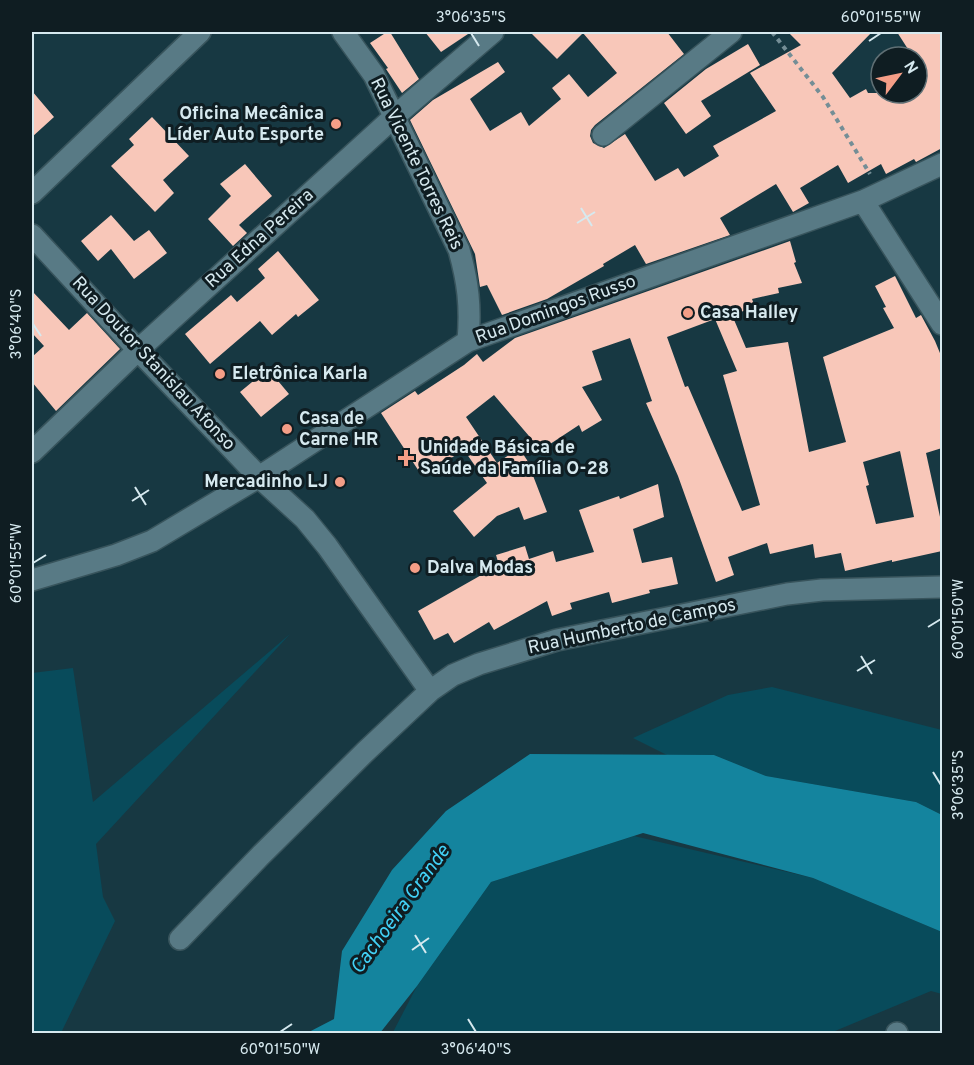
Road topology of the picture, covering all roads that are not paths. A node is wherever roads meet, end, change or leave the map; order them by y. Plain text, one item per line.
1 (200, 32) edge
2 (343, 32) edge
3 (493, 32) edge
4 (731, 32) edge
5 (395, 116) junction
6 (603, 135) dead end
7 (942, 164) edge
8 (32, 193) edge
9 (872, 197) junction
10 (32, 235) edge
11 (942, 324) edge
12 (468, 340) junction
13 (138, 350) junction
14 (32, 452) edge
15 (259, 477) junction
16 (32, 580) edge
17 (942, 586) edge
18 (430, 691) junction
19 (180, 939) dead end

1 - 8 street
2 - 5 street, Rua Vicente Torres Reis
3 - 5 street, Rua Edna Pereira
4 - 6 street
5 - 12 street, Rua Vicente Torres Reis
5 - 13 street, Rua Edna Pereira
7 - 9 street, Rua Domingos Russo
9 - 11 street
9 - 12 street, Rua Domingos Russo
10 - 13 street, Rua Doutor Stanislau Afonso
12 - 15 street, Rua Domingos Russo
13 - 14 street, Rua Edna Pereira
13 - 15 street, Rua Doutor Stanislau Afonso
15 - 16 street, Rua Domingos Russo
15 - 18 street, Rua Doutor Stanislau Afonso
17 - 18 street, Rua Humberto de Campos
18 - 19 street, Rua Humberto de Campos

